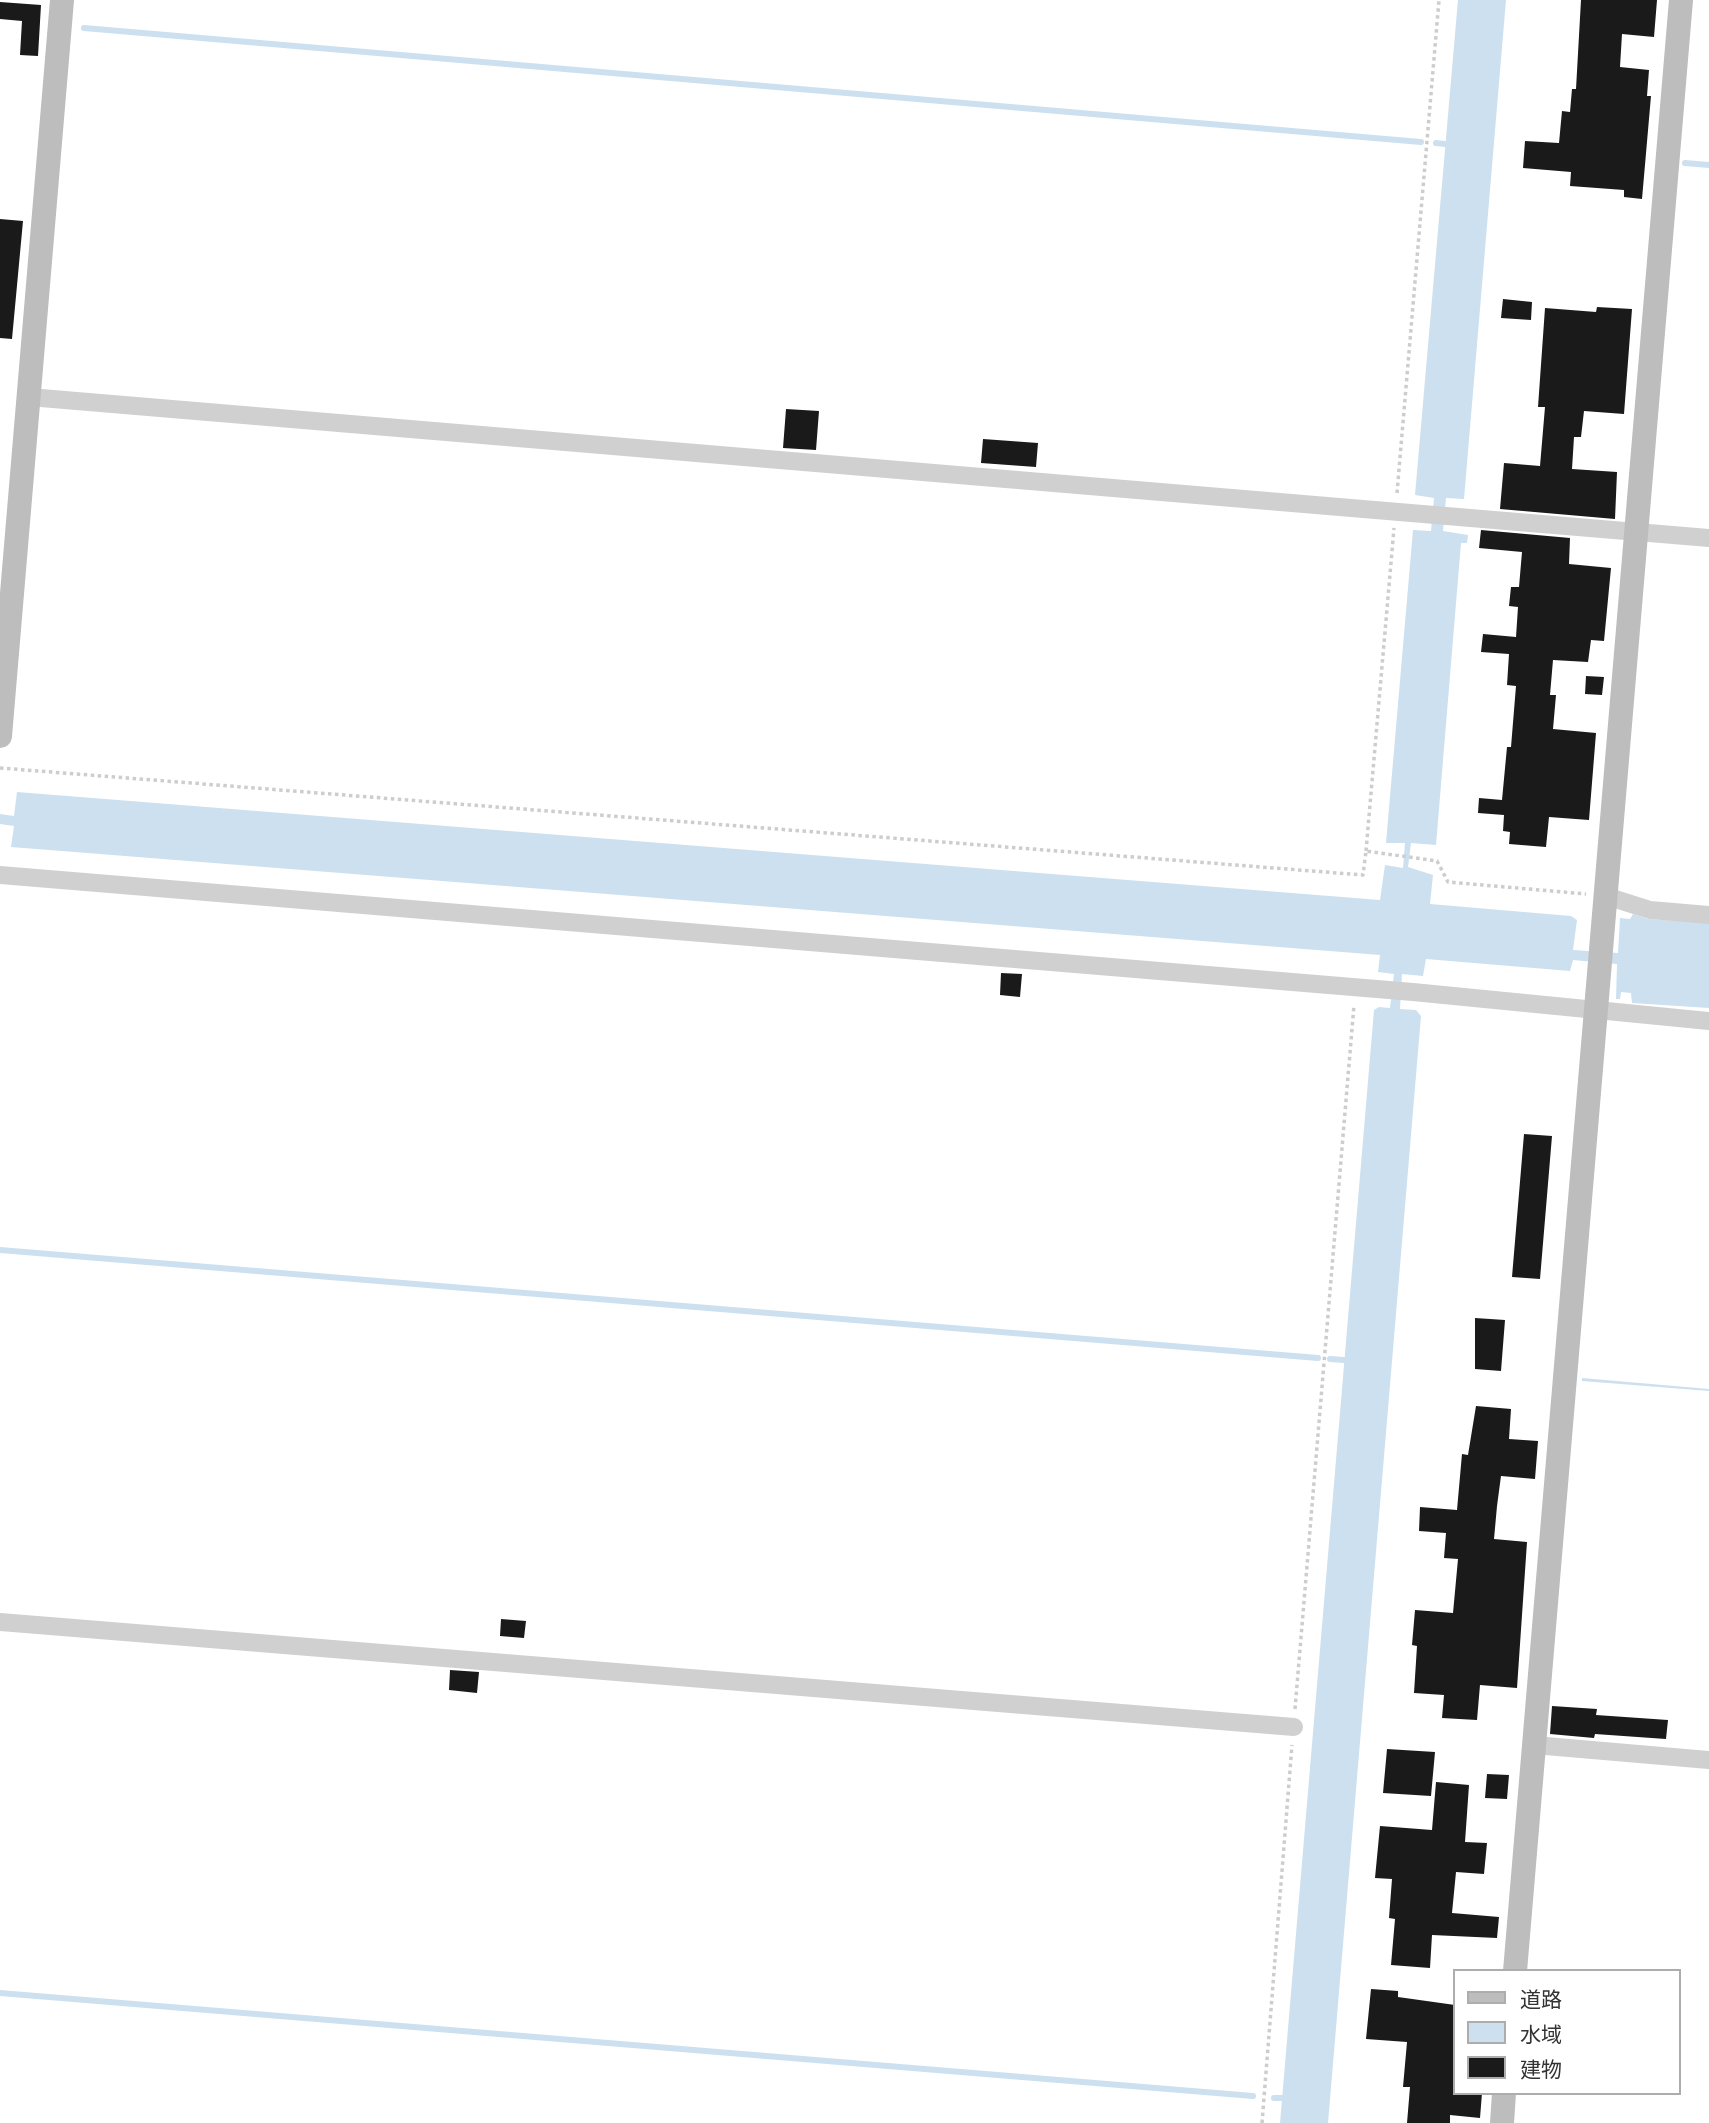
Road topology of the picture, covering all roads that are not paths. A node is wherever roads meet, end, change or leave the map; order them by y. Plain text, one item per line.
1 (62, 0) edge
2 (1681, 0) edge
3 (29, 397) junction
4 (1636, 532) junction
5 (1709, 538) edge
6 (0, 736) edge
7 (0, 875) edge
8 (1606, 895) junction
9 (1709, 915) edge
10 (1596, 1012) junction
11 (1709, 1021) edge
12 (0, 1622) edge
13 (1294, 1727) road end
14 (1534, 1745) junction
15 (1709, 1760) edge
16 (1514, 1969) edge
17 (1504, 2095) edge
18 (1502, 2123) edge

1 - 3 street
2 - 4 street
3 - 4 street
3 - 6 street
4 - 5 street
4 - 8 street
7 - 10 street
8 - 9 street
8 - 10 street
10 - 11 street
10 - 14 street
12 - 13 street
14 - 15 street
14 - 16 street
17 - 18 street

